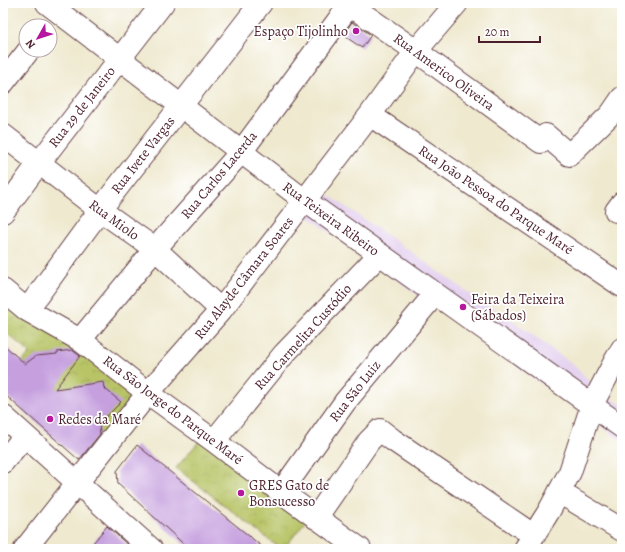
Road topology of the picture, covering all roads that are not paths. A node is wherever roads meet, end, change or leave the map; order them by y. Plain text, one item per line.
1 (163, 3) edge
2 (261, 3) edge
3 (457, 3) edge
4 (349, 4) edge
5 (54, 11) edge
6 (416, 51) junction
7 (23, 58) edge
8 (119, 58) junction
9 (3, 83) edge
10 (181, 106) junction
11 (618, 112) edge
12 (370, 115) junction
13 (3, 135) edge
14 (241, 152) junction
15 (39, 163) junction
16 (304, 200) junction
17 (100, 210) junction
18 (3, 212) edge
19 (155, 249) junction
20 (380, 254) junction
21 (622, 286) edge
22 (3, 290) edge
23 (435, 294) junction
24 (28, 310) junction
25 (221, 310) junction
26 (80, 340) junction
27 (622, 350) edge
28 (148, 393) junction
29 (592, 405) junction
30 (3, 416) edge
31 (622, 427) edge
32 (25, 436) junction
33 (214, 441) junction
34 (3, 462) edge
35 (77, 482) junction
36 (281, 492) junction
37 (559, 492) junction
38 (316, 518) junction
39 (622, 530) edge
40 (529, 542) edge
41 (348, 546) edge
42 (146, 547) edge
43 (25, 549) edge

1 - 8 street, Rua 29 de Janeiro
2 - 10 street, Rua Ivete Vargas
3 - 6 street, Rua Alayde Câmara Soares
4 - 6 street, Rua Americo Oliveira
4 - 14 street, Rua Carlos Lacerda
5 - 8 street, Rua Teixeira Ribeiro
6 - 11 street, Rua Americo Oliveira
6 - 12 street, Rua Alayde Câmara Soares
7 - 9 street
8 - 10 street, Rua Teixeira Ribeiro
8 - 15 street, Rua 29 de Janeiro
10 - 14 street, Rua Teixeira Ribeiro
10 - 17 street, Rua Ivete Vargas
12 - 16 street, Rua Alayde Câmara Soares
12 - 21 street, Rua João Pessoa do Parque Maré
13 - 15 street, Rua Miolo
14 - 16 street, Rua Teixeira Ribeiro
14 - 19 street, Rua Carlos Lacerda
15 - 17 street, Rua Miolo
15 - 18 street, Rua 29 de Janeiro
16 - 20 street, Rua Teixeira Ribeiro
16 - 25 street, Rua Alayde Câmara Soares
17 - 19 street, Rua Miolo
17 - 24 street, Rua Ivete Vargas
19 - 25 street, Rua Miolo
19 - 26 street, Rua Carlos Lacerda
20 - 23 street, Rua Teixeira Ribeiro
20 - 33 street, Rua Carmelita Custódio
22 - 24 street, Rua São Jorge do Parque Maré
23 - 29 street, Rua Teixeira Ribeiro
23 - 36 street, Rua São Luiz
24 - 26 street, Rua São Jorge do Parque Maré
25 - 28 street, Rua Alayde Câmara Soares
26 - 28 street, Rua São Jorge do Parque Maré
27 - 29 street
28 - 33 street, Rua São Jorge do Parque Maré
28 - 35 street, Rua Alayde Câmara Soares
29 - 31 street, Rua Teixeira Ribeiro
29 - 37 street
30 - 32 street
32 - 34 street
32 - 35 street
33 - 36 street, Rua São Jorge do Parque Maré
35 - 42 street
35 - 43 street, Rua Alayde Câmara Soares
36 - 38 street, Rua São Jorge do Parque Maré
37 - 39 street
37 - 40 street
38 - 40 street
38 - 41 street, Rua São Jorge do Parque Maré

